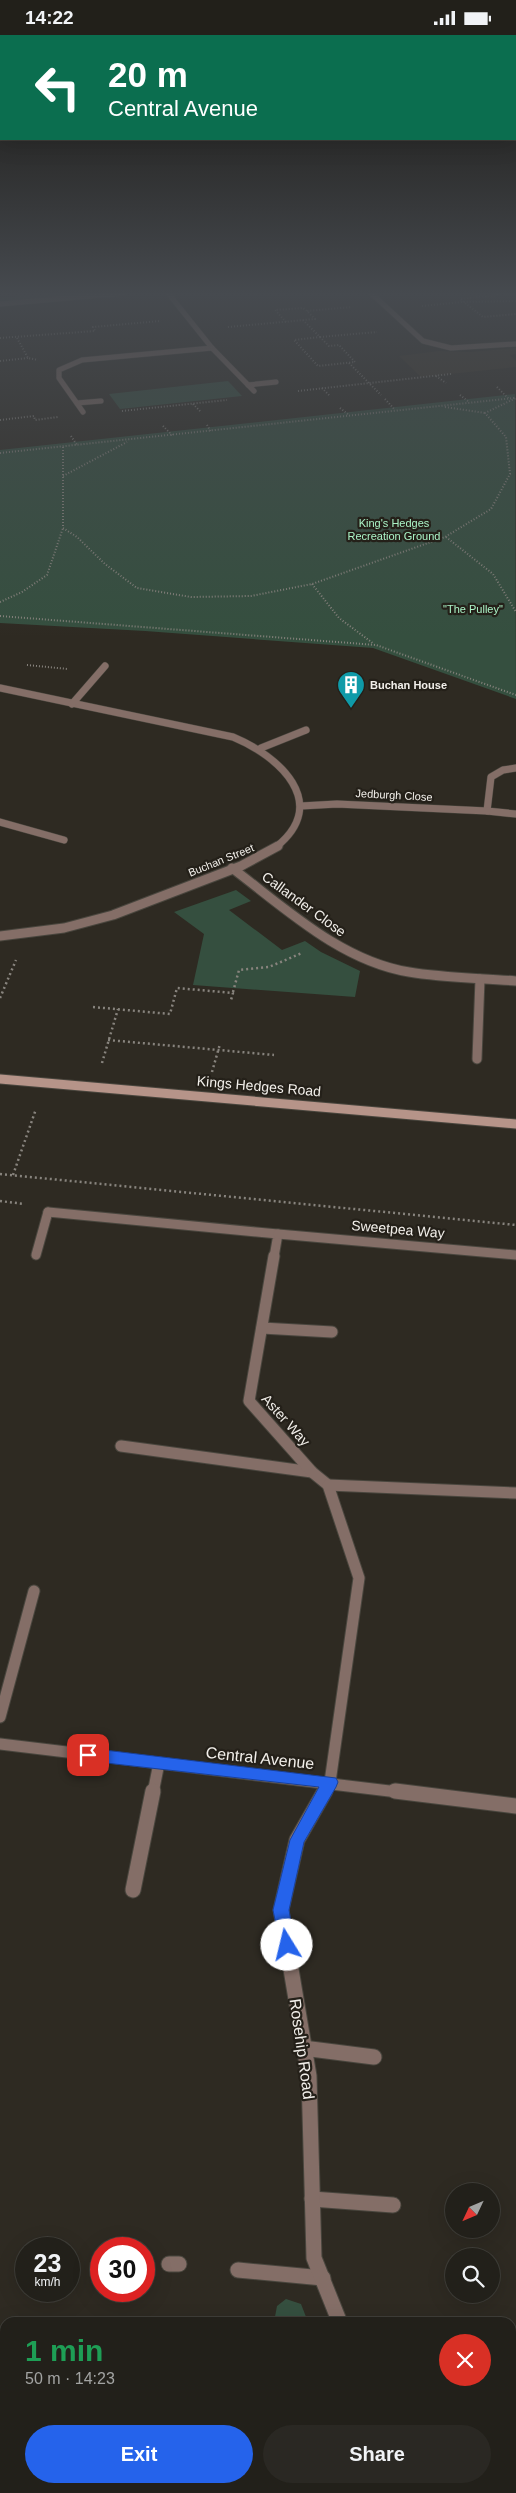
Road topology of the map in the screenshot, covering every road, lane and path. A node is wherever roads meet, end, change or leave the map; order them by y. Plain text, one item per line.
1 (80, 408) edge
2 (149, 408) dead end
3 (197, 408) edge
4 (340, 408) dead end
5 (393, 408) edge
6 (420, 408) edge
7 (450, 408) edge
8 (495, 408) edge
9 (395, 410) junction
10 (83, 412) dead end
11 (201, 412) dead end
12 (485, 413) junction
13 (153, 414) dead end
14 (349, 415) junction
15 (298, 417) dead end
16 (256, 420) dead end
17 (301, 421) junction
18 (207, 425) dead end
19 (261, 425) junction
20 (163, 426) dead end
21 (211, 432) junction
22 (118, 435) dead end
23 (72, 436) dead end
24 (173, 436) junction
25 (123, 441) junction
26 (130, 441) junction
27 (77, 445) junction
28 (63, 447) junction
29 (0, 453) edge
30 (63, 476) junction
31 (63, 528) junction
32 (446, 537) junction
33 (312, 584) junction
34 (0, 603) edge
35 (516, 612) edge
36 (0, 616) edge
37 (376, 645) junction
38 (27, 665) dead end
39 (105, 666) dead end
40 (100, 672) junction
41 (0, 688) edge
42 (516, 695) edge
43 (72, 704) junction
44 (306, 730) dead end
45 (261, 748) junction
46 (516, 768) edge
47 (301, 806) junction
48 (486, 811) junction
49 (516, 814) edge
50 (0, 822) edge
51 (64, 840) dead end
52 (232, 868) junction
53 (0, 937) edge
54 (330, 941) junction
55 (18, 957) dead end
56 (480, 979) junction
57 (516, 981) edge
58 (233, 993) junction
59 (0, 998) edge
60 (231, 1000) dead end
61 (93, 1007) dead end
62 (118, 1009) junction
63 (108, 1040) junction
64 (220, 1044) dead end
65 (219, 1050) junction
66 (274, 1055) dead end
67 (477, 1059) dead end
68 (101, 1066) dead end
69 (212, 1074) dead end
70 (0, 1079) edge
71 (37, 1105) dead end
72 (516, 1125) edge
73 (0, 1174) edge
74 (12, 1175) junction
75 (516, 1225) edge
76 (278, 1233) junction
77 (36, 1255) dead end
78 (516, 1255) edge
79 (262, 1328) junction
80 (332, 1332) dead end
81 (122, 1446) dead end
82 (312, 1472) junction
83 (328, 1485) junction
84 (516, 1493) edge
85 (34, 1591) dead end
86 (0, 1717) edge
87 (0, 1744) edge
88 (159, 1763) junction
89 (330, 1782) junction
90 (516, 1806) edge
91 (133, 1891) dead end
92 (303, 2048) junction
93 (374, 2057) dead end
94 (312, 2199) junction
95 (393, 2205) dead end
96 (238, 2270) dead end
97 (322, 2278) junction
98 (338, 2317) edge

1 - 10 street
2 - 13 path
3 - 11 path
4 - 14 path
5 - 9 path
6 - 9 path
7 - 12 path
8 - 12 path
9 - 14 path
12 - 32 path
14 - 17 path
15 - 17 path
16 - 19 path
17 - 19 path
18 - 21 path
19 - 21 path
20 - 24 path
21 - 24 path
22 - 25 path
23 - 27 path
24 - 26 path
25 - 26 path
25 - 27 path
26 - 30 path
27 - 28 path
28 - 29 path
28 - 30 path
30 - 31 path
31 - 33 path
31 - 34 path
32 - 33 path
32 - 35 path
33 - 37 path
36 - 37 path
37 - 42 path
38 - 40 path
39 - 40 street
40 - 43 street
41 - 43 street
43 - 45 street
44 - 45 street
45 - 47 street
46 - 48 street
47 - 48 street, Jedburgh Close
47 - 52 street, Buchan Street
48 - 49 street, Jedburgh Close
50 - 51 street
52 - 53 street, Buchan Street
52 - 54 street, Callander Close
54 - 56 street, Callander Close
54 - 58 path
55 - 59 path
56 - 57 street, Callander Close
56 - 67 street
58 - 60 path
58 - 62 path
61 - 62 path
62 - 63 path
63 - 65 path
63 - 68 path
64 - 65 path
65 - 66 path
65 - 69 path
70 - 72 street, Kings Hedges Road
71 - 74 path
73 - 74 path
74 - 75 path
76 - 77 street
76 - 78 street, Sweetpea Way
76 - 79 street, Aster Way
79 - 80 street
79 - 82 street, Aster Way
81 - 82 street
82 - 83 street, Aster Way
83 - 84 street
83 - 89 street
85 - 86 street
87 - 88 street, Central Avenue
88 - 89 street, Central Avenue
88 - 91 street
89 - 90 street, Central Avenue
89 - 92 street, Rosehip Road
92 - 93 street
92 - 94 street, Rosehip Road
94 - 95 street
94 - 97 street, Rosehip Road
96 - 97 street
97 - 98 street, Rosehip Road

